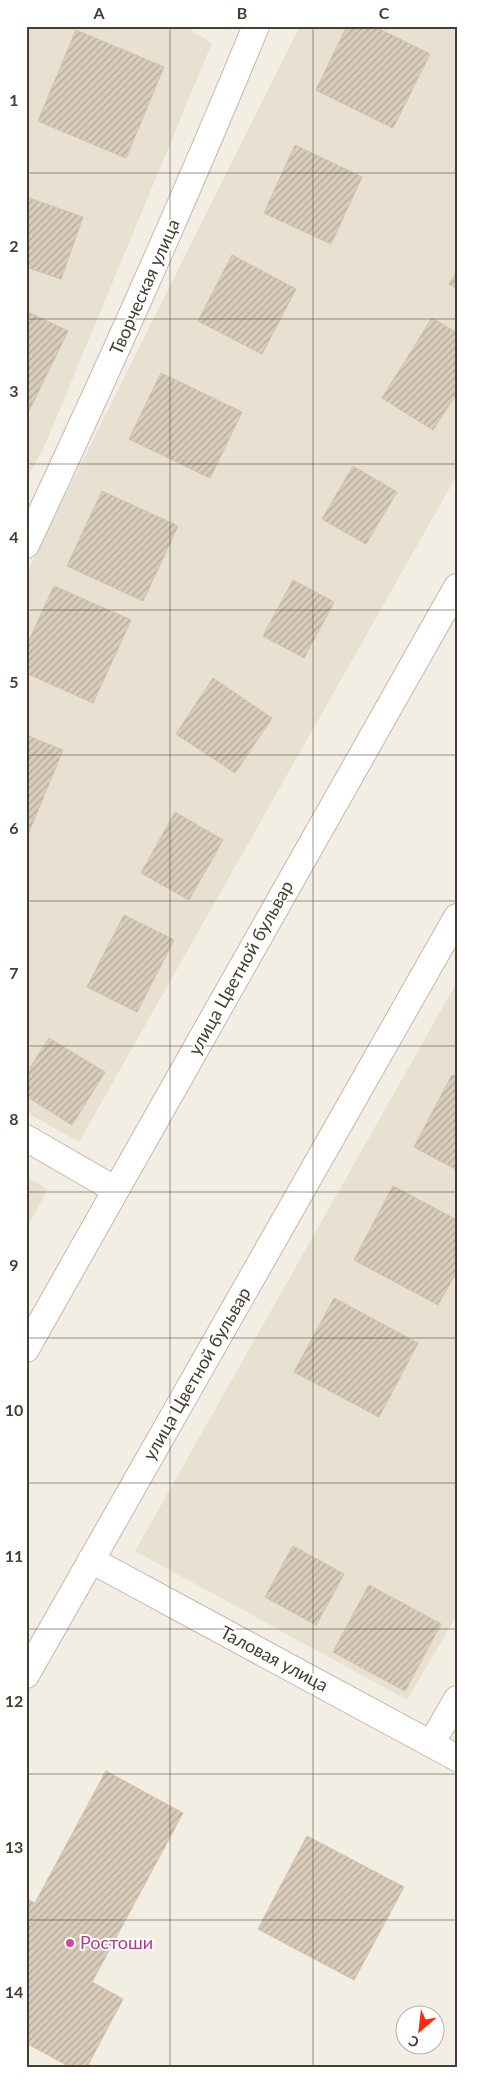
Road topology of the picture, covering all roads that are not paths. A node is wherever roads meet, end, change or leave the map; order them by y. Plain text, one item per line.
1 (256, 26) edge
2 (26, 545) edge
3 (457, 587) edge
4 (457, 917) edge
5 (26, 1138) edge
6 (116, 1190) junction
7 (26, 1349) edge
8 (91, 1560) junction
9 (26, 1675) edge
10 (457, 1699) edge
11 (431, 1744) junction
12 (457, 1758) edge

1 - 2 street, Творческая улица
3 - 6 street, улица Цветной бульвар
4 - 8 street, улица Цветной бульвар
5 - 6 street
6 - 7 street, улица Цветной бульвар
8 - 9 street, улица Цветной бульвар
8 - 11 street, Таловая улица
10 - 11 street
11 - 12 street, Таловая улица

